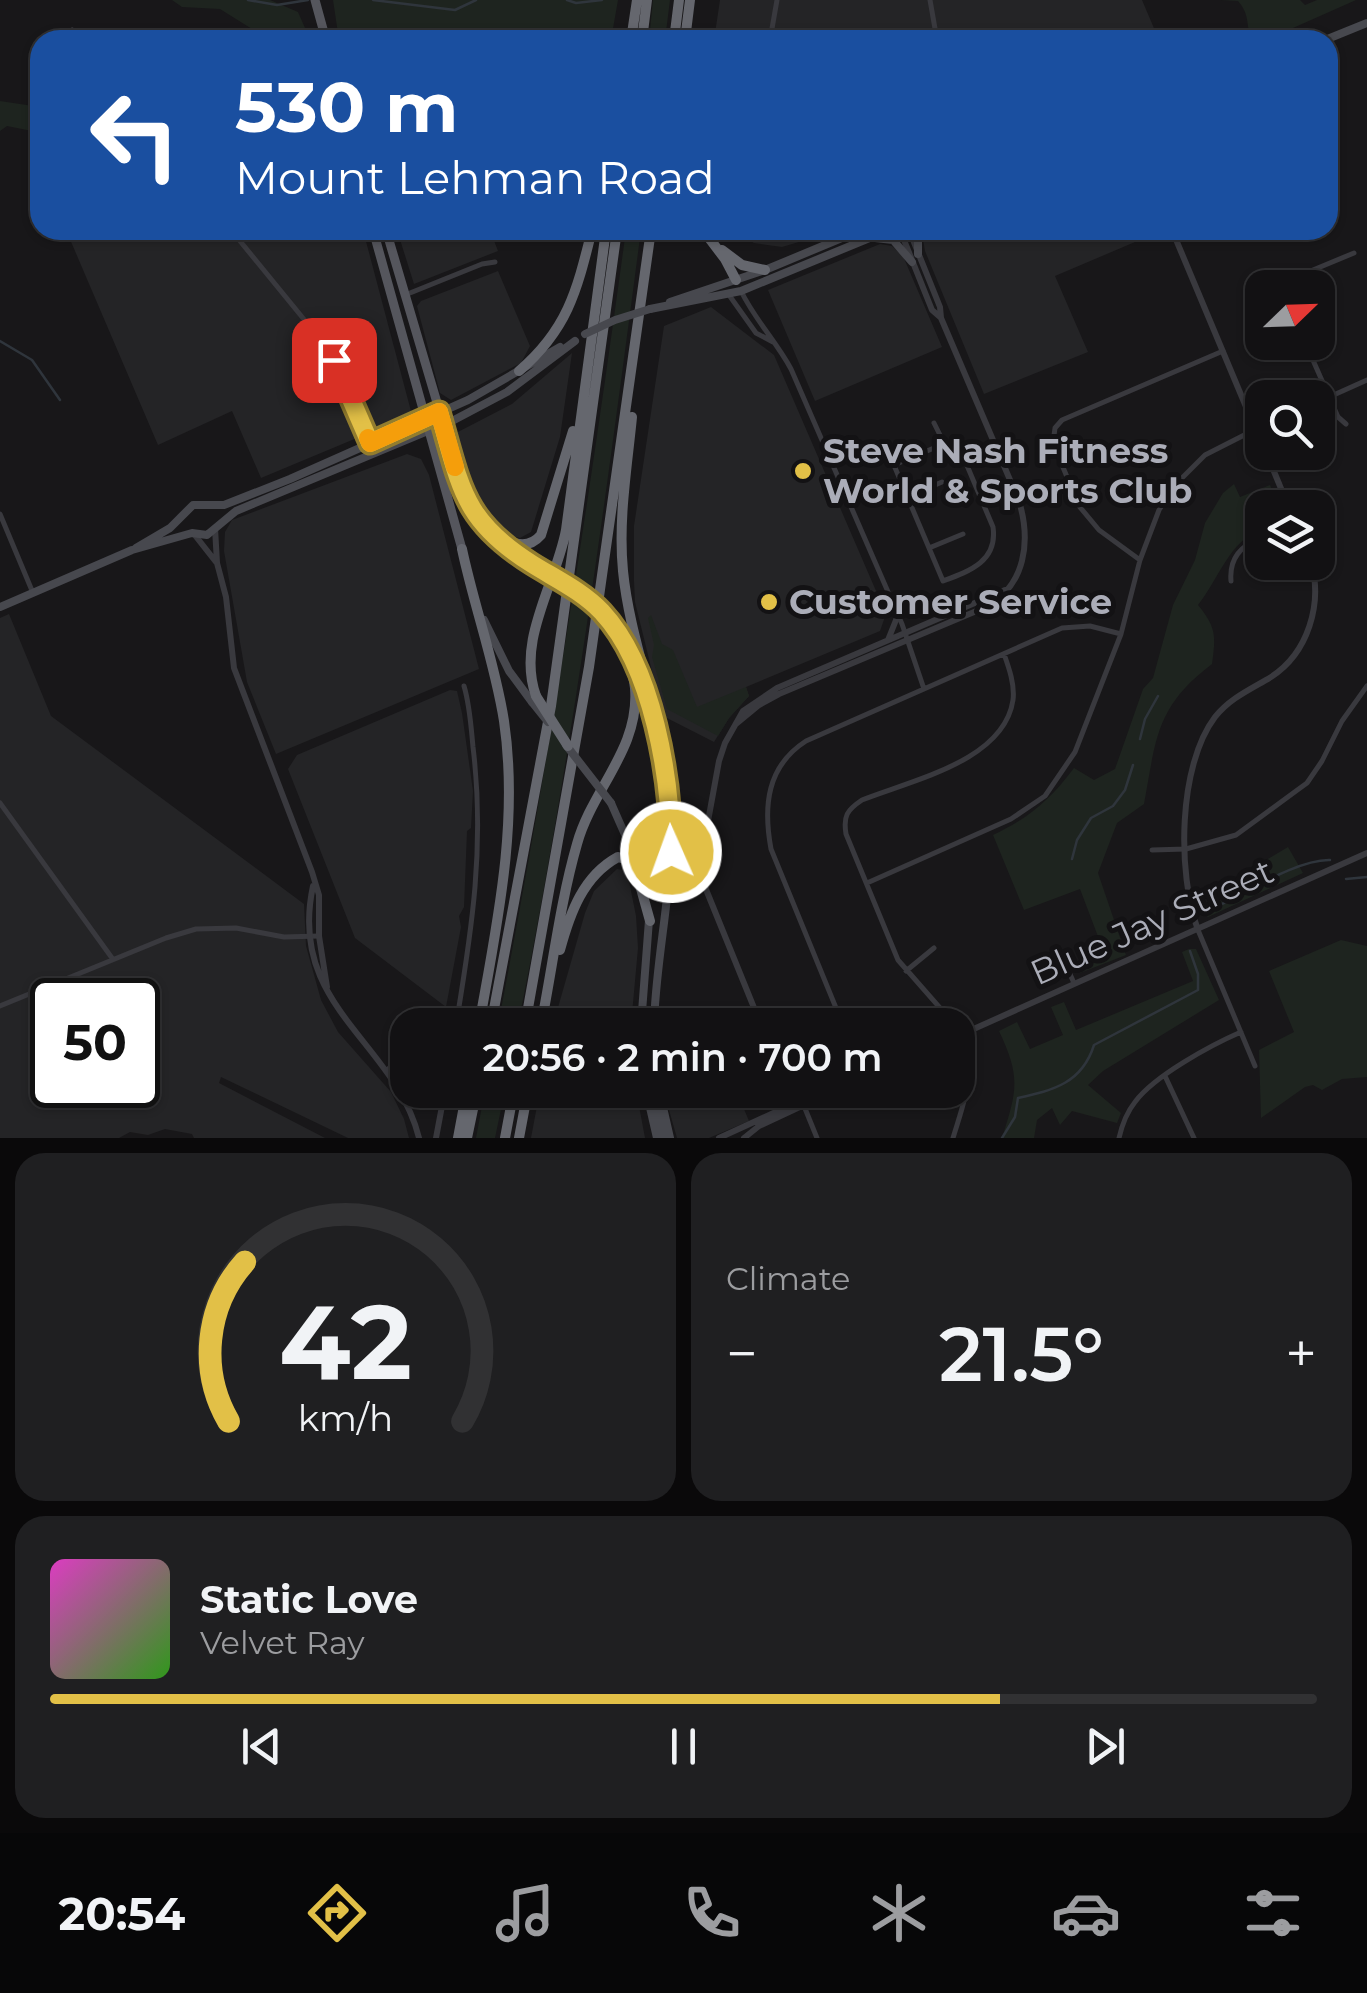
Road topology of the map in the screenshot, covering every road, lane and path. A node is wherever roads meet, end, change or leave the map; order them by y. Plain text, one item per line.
1 (315, 0) edge
2 (637, 0) edge
3 (648, 0) edge
4 (679, 0) edge
5 (690, 0) edge
6 (777, 0) edge
7 (930, 0) edge
8 (1367, 23) edge
9 (323, 30) edge
10 (633, 30) edge
11 (644, 30) edge
12 (675, 30) edge
13 (686, 30) edge
14 (772, 30) edge
15 (936, 30) edge
16 (1338, 35) edge
17 (239, 240) edge
18 (376, 240) edge
19 (389, 240) edge
20 (589, 240) edge
21 (605, 240) edge
22 (616, 240) edge
23 (650, 240) edge
24 (711, 240) edge
25 (837, 240) edge
26 (866, 240) joint
27 (905, 240) edge
28 (910, 240) edge
29 (917, 240) edge
30 (1176, 240) edge
31 (716, 246) junction
32 (1354, 252) dead end
33 (915, 258) junction
34 (494, 262) dead end
35 (765, 270) junction
36 (1313, 270) edge
37 (646, 275) junction
38 (734, 285) junction
39 (406, 294) junction
40 (729, 295) junction
41 (666, 304) junction
42 (574, 340) junction
43 (776, 344) junction
44 (1224, 350) junction
45 (519, 371) junction
46 (1367, 380) edge
47 (585, 386) junction
48 (1335, 394) edge
49 (1245, 396) edge
50 (1335, 411) edge
51 (439, 412) junction
52 (425, 419) junction
53 (934, 424) dead end
54 (1346, 424) dead end
55 (443, 425) junction
56 (428, 430) junction
57 (1245, 434) edge
58 (370, 443) junction
59 (885, 444) dead end
60 (934, 448) dead end
61 (375, 453) junction
62 (894, 465) junction
63 (942, 482) dead end
64 (908, 497) junction
65 (208, 505) junction
66 (0, 514) edge
67 (186, 514) junction
68 (480, 522) junction
69 (216, 526) junction
70 (192, 534) junction
71 (963, 534) dead end
72 (1245, 547) edge
73 (929, 548) junction
74 (462, 549) junction
75 (132, 550) junction
76 (1140, 560) junction
77 (217, 563) junction
78 (1314, 580) edge
79 (1230, 581) dead end
80 (32, 594) junction
81 (0, 607) edge
82 (898, 615) junction
83 (1120, 634) junction
84 (621, 636) junction
85 (905, 637) junction
86 (888, 640) junction
87 (1004, 654) junction
88 (464, 686) dead end
89 (1367, 686) edge
90 (924, 689) junction
91 (534, 699) junction
92 (736, 724) junction
93 (568, 746) joint
94 (668, 781) junction
95 (0, 803) edge
96 (1186, 849) junction
97 (1152, 850) dead end
98 (1367, 853) edge
99 (867, 884) junction
100 (650, 922) junction
101 (1198, 930) junction
102 (315, 936) junction
103 (934, 948) dead end
104 (1054, 954) dead end
105 (113, 960) junction
106 (906, 971) junction
107 (1074, 984) junction
108 (0, 1006) edge
109 (459, 1008) edge
110 (481, 1008) edge
111 (493, 1008) edge
112 (528, 1008) edge
113 (544, 1008) edge
114 (545, 1008) edge
115 (642, 1008) edge
116 (656, 1008) edge
117 (754, 1008) edge
118 (836, 1008) edge
119 (938, 1008) edge
120 (975, 1024) edge
121 (1240, 1032) junction
122 (373, 1055) junction
123 (1255, 1066) dead end
124 (390, 1069) edge
125 (1165, 1076) junction
126 (390, 1080) edge
127 (409, 1108) edge
128 (440, 1108) edge
129 (463, 1108) edge
130 (473, 1108) edge
131 (511, 1108) edge
132 (525, 1108) edge
133 (656, 1108) edge
134 (784, 1108) edge
135 (800, 1108) edge
136 (805, 1108) edge
137 (962, 1108) edge
138 (419, 1138) edge
139 (436, 1138) edge
140 (458, 1138) edge
141 (467, 1138) edge
142 (505, 1138) edge
143 (519, 1138) edge
144 (664, 1138) edge
145 (719, 1138) edge
146 (744, 1138) edge
147 (817, 1138) edge
148 (953, 1138) edge
149 (1120, 1138) edge
150 (1194, 1138) edge

1 - 9 main road
2 - 10 highway
3 - 11 highway
4 - 12 highway
5 - 13 highway
6 - 14 street
7 - 15 street
8 - 16 main road
17 - 58 street
18 - 52 main road
19 - 39 main road
20 - 45 highway
21 - 47 highway
22 - 111 highway
23 - 37 highway
24 - 31 highway
25 - 35 main road
26 - 33 main road
26 - 38 main road
27 - 33 street
28 - 33 street
29 - 33 main road
30 - 44 street
31 - 35 highway
31 - 38 highway
32 - 36 street
33 - 85 street
34 - 39 street
35 - 38 main road
37 - 94 highway
37 - 112 highway
38 - 40 main road
38 - 41 main road
38 - 43 street
39 - 51 main road
40 - 41 main road
40 - 43 street
41 - 42 main road, bridge
42 - 45 main road
42 - 55 main road
43 - 82 street
44 - 49 street
44 - 76 street
45 - 51 main road
46 - 48 street
47 - 68 highway
47 - 91 highway
50 - 54 street
51 - 52 main road
51 - 55 main road
52 - 56 main road
52 - 58 main road
53 - 73 street
55 - 56 main road
55 - 68 main road
56 - 61 main road
56 - 74 main road
57 - 76 street
58 - 61 street
58 - 65 main road
59 - 62 street
60 - 62 street
61 - 69 main road
62 - 64 street
63 - 64 street
64 - 73 street
65 - 67 main road
65 - 69 main road
66 - 80 street
67 - 70 main road
67 - 75 main road
68 - 84 main road, bridge
69 - 70 main road
69 - 77 street
70 - 75 main road
70 - 77 street
71 - 73 street
72 - 79 street
74 - 91 main road
74 - 110 highway
75 - 80 main road
76 - 83 street
77 - 102 street
78 - 96 street
80 - 81 main road
82 - 85 street
82 - 86 street
83 - 87 street
83 - 99 street
84 - 94 main road
84 - 113 highway
85 - 86 street
85 - 90 street
85 - 92 street
86 - 92 street
87 - 90 street
87 - 99 street
88 - 109 street
89 - 96 street
90 - 118 street
91 - 93 highway, bridge
92 - 117 street
93 - 100 main road, bridge
94 - 116 main road
95 - 105 street
96 - 97 street
96 - 101 street
98 - 101 street, Blue Jay Street
99 - 106 street
100 - 114 highway
100 - 115 main road
101 - 107 street, Blue Jay Street
101 - 121 street
102 - 105 street
102 - 122 street
103 - 106 street
104 - 107 street
105 - 108 street
106 - 119 street
107 - 120 street, Blue Jay Street
121 - 123 street
121 - 125 street
122 - 124 street
122 - 126 street
125 - 149 street
125 - 150 street
127 - 138 street
128 - 139 street
129 - 140 highway
130 - 141 highway
131 - 142 highway
132 - 143 highway
133 - 144 main road
134 - 145 street
135 - 146 street
136 - 147 street
137 - 148 street

